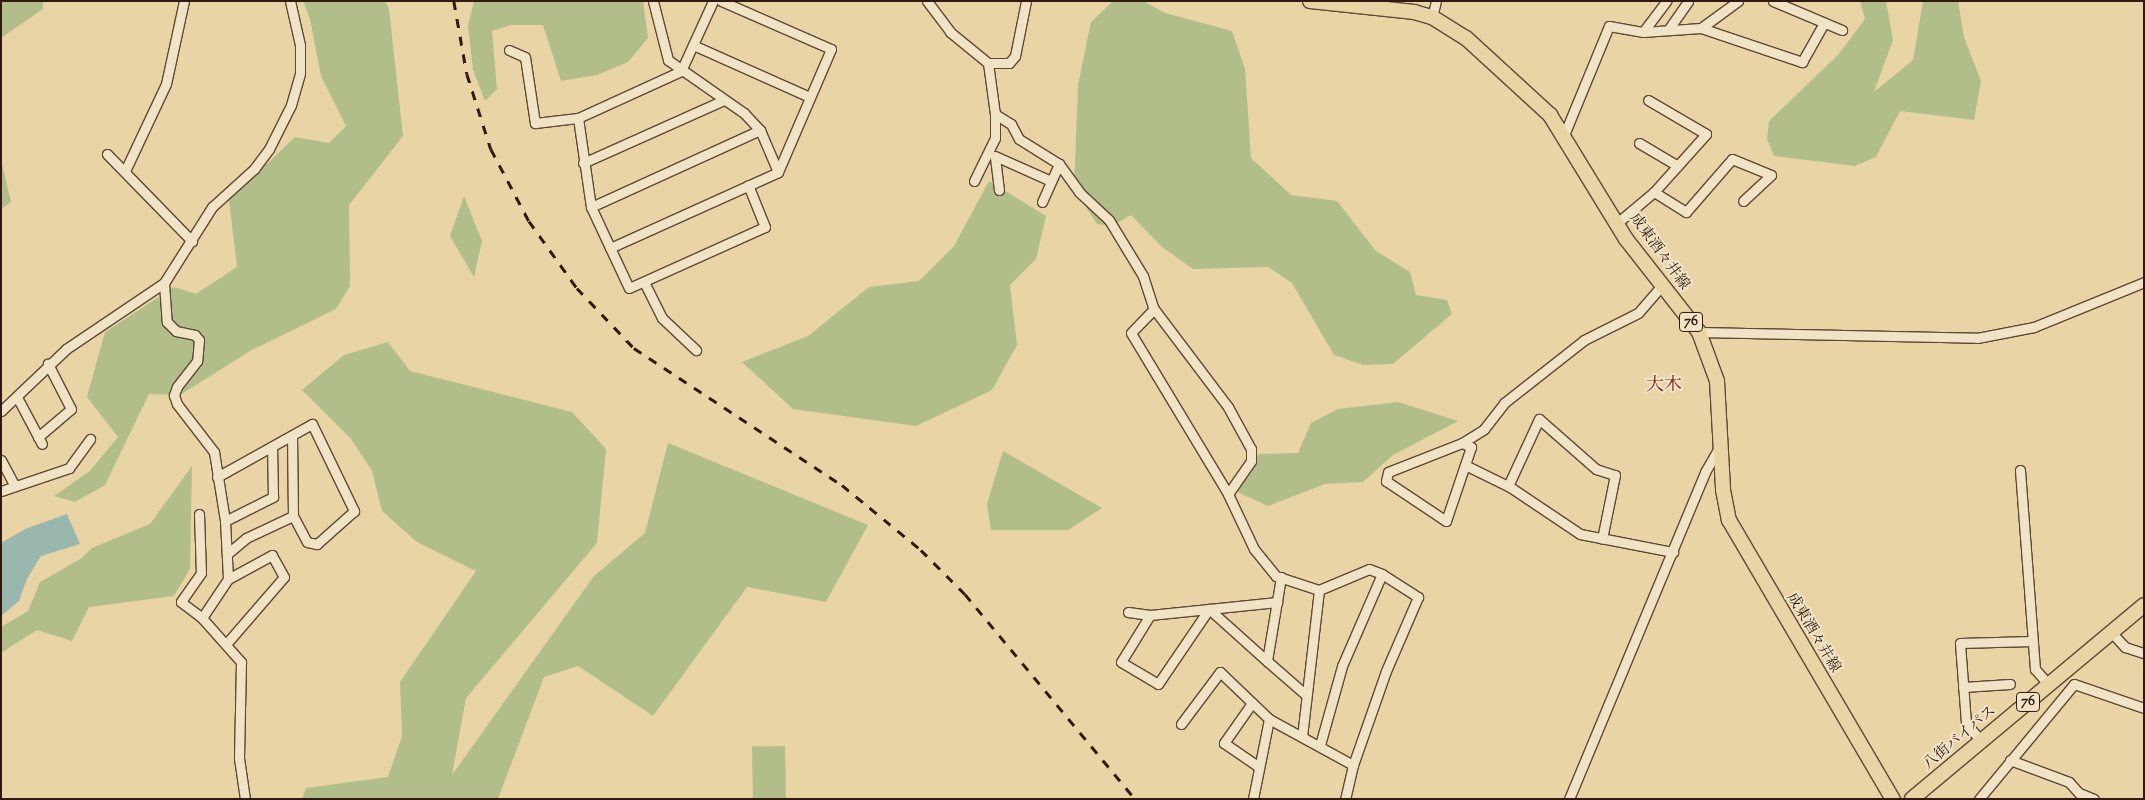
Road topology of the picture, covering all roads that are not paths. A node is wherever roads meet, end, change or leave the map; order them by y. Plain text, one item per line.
1 (184, 1) edge
2 (290, 1) edge
3 (653, 1) edge
4 (714, 1) edge
5 (721, 1) edge
6 (927, 1) edge
7 (1026, 1) edge
8 (1310, 1) edge
9 (1436, 1) edge
10 (1666, 1) edge
11 (1688, 1) edge
12 (1738, 1) edge
13 (1773, 1) edge
14 (1432, 17) junction
15 (1824, 23) junction
16 (1701, 28) junction
17 (1668, 30) junction
18 (1842, 30) dead end
19 (1643, 32) junction
20 (693, 46) junction
21 (510, 50) dead end
22 (988, 63) junction
23 (681, 71) junction
24 (810, 97) junction
25 (724, 100) junction
26 (1648, 100) dead end
27 (995, 114) junction
28 (578, 118) junction
29 (760, 130) junction
30 (1564, 135) junction
31 (1639, 143) dead end
32 (107, 154) dead end
33 (583, 163) junction
34 (1058, 164) junction
35 (1678, 166) junction
36 (125, 171) junction
37 (778, 172) junction
38 (974, 181) dead end
39 (1051, 181) junction
40 (748, 185) junction
41 (999, 190) dead end
42 (1654, 192) junction
43 (1743, 201) dead end
44 (1042, 202) dead end
45 (591, 207) junction
46 (1616, 222) junction
47 (192, 241) junction
48 (610, 248) junction
49 (644, 282) junction
50 (2144, 282) edge
51 (164, 283) junction
52 (1662, 285) junction
53 (1154, 309) junction
54 (1699, 332) junction
55 (696, 350) dead end
56 (48, 364) junction
57 (17, 397) junction
58 (1, 411) edge
59 (292, 436) junction
60 (90, 439) dead end
61 (1462, 443) junction
62 (1722, 446) junction
63 (272, 447) junction
64 (1, 460) edge
65 (1465, 465) junction
66 (2020, 470) dead end
67 (217, 476) junction
68 (14, 484) junction
69 (1508, 486) junction
70 (1, 491) edge
71 (1228, 494) junction
72 (199, 514) dead end
73 (293, 516) junction
74 (224, 521) junction
75 (1602, 539) junction
76 (1673, 552) junction
77 (227, 554) junction
78 (1382, 574) junction
79 (1281, 577) junction
80 (228, 579) junction
81 (1319, 590) junction
82 (1277, 602) junction
83 (2144, 605) edge
84 (1210, 609) junction
85 (1128, 612) dead end
86 (1150, 615) junction
87 (202, 618) junction
88 (2111, 632) junction
89 (2032, 641) junction
90 (227, 644) junction
91 (2144, 653) edge
92 (1267, 660) junction
93 (2010, 684) dead end
94 (2048, 684) junction
95 (1963, 687) junction
96 (1305, 694) junction
97 (1252, 703) junction
98 (2144, 708) edge
99 (1269, 719) junction
100 (1181, 724) dead end
101 (1302, 736) junction
102 (1981, 741) junction
103 (1320, 745) junction
104 (2010, 760) junction
105 (1353, 765) junction
106 (1259, 767) junction
107 (245, 799) edge
108 (1252, 799) edge
109 (1345, 799) edge
110 (1569, 799) edge
111 (1893, 799) edge
112 (1912, 799) edge
113 (1979, 799) edge
114 (2094, 799) edge

1 - 36 street
2 - 47 street
3 - 23 street
4 - 20 street
5 - 24 street
6 - 22 street
7 - 22 street
8 - 14 main road, 成東酒々井線 / 76
9 - 14 street
10 - 19 street
11 - 17 street
12 - 16 street
13 - 15 street
14 - 30 main road, 成東酒々井線 / 76
15 - 16 street
15 - 18 street
16 - 17 street
17 - 19 street
19 - 30 street
20 - 23 street
20 - 24 street
21 - 28 street
22 - 27 street
23 - 25 street
23 - 28 street
24 - 37 street
25 - 29 street
25 - 33 street
26 - 35 street
27 - 34 street
27 - 38 street
28 - 33 street
29 - 37 street
29 - 45 street
30 - 46 main road, 成東酒々井線 / 76
31 - 35 street
32 - 36 street
33 - 45 street
34 - 39 street
34 - 53 street
35 - 42 street
36 - 47 street
37 - 40 street
39 - 41 street
39 - 44 street
40 - 48 street
40 - 49 street
42 - 43 street
42 - 46 street
45 - 48 street
46 - 52 main road, 成東酒々井線 / 76
47 - 51 street
48 - 49 street
49 - 55 street
50 - 54 street
51 - 56 street
51 - 67 street
52 - 54 main road, 成東酒々井線 / 76
52 - 61 street
53 - 71 street
53 - 71 street
54 - 62 main road, 成東酒々井線 / 76
56 - 57 street
56 - 57 street
57 - 58 street
59 - 63 street
59 - 73 street
59 - 73 street
60 - 68 street
61 - 65 street
61 - 65 street
62 - 76 street
62 - 111 main road, 成東酒々井線 / 76
63 - 67 street
63 - 74 street
64 - 68 street
65 - 69 street
66 - 89 street
67 - 74 street
68 - 70 street
69 - 75 street
69 - 75 street
71 - 79 street
72 - 87 street
73 - 77 street
74 - 77 street
75 - 76 street
76 - 110 street
77 - 80 street
78 - 81 street
78 - 103 street
78 - 105 street
79 - 81 street
79 - 82 street
80 - 87 street
80 - 90 street
81 - 96 street
82 - 84 street
82 - 92 street
83 - 88 main road, 八街バイパス / 76
84 - 86 street
84 - 86 street
84 - 92 street
85 - 86 street
87 - 90 street
88 - 91 street
88 - 94 main road, 八街バイパス / 76
89 - 94 street
89 - 95 street
90 - 107 street
92 - 96 street
93 - 95 street
94 - 102 main road, 八街バイパス / 76
95 - 102 street
96 - 101 street
97 - 99 street
97 - 100 street
97 - 106 street
98 - 104 street
99 - 101 street
99 - 106 street
101 - 103 street
102 - 112 main road, 八街バイパス / 76
103 - 105 street
104 - 113 street
104 - 114 street
105 - 109 street
106 - 108 street

